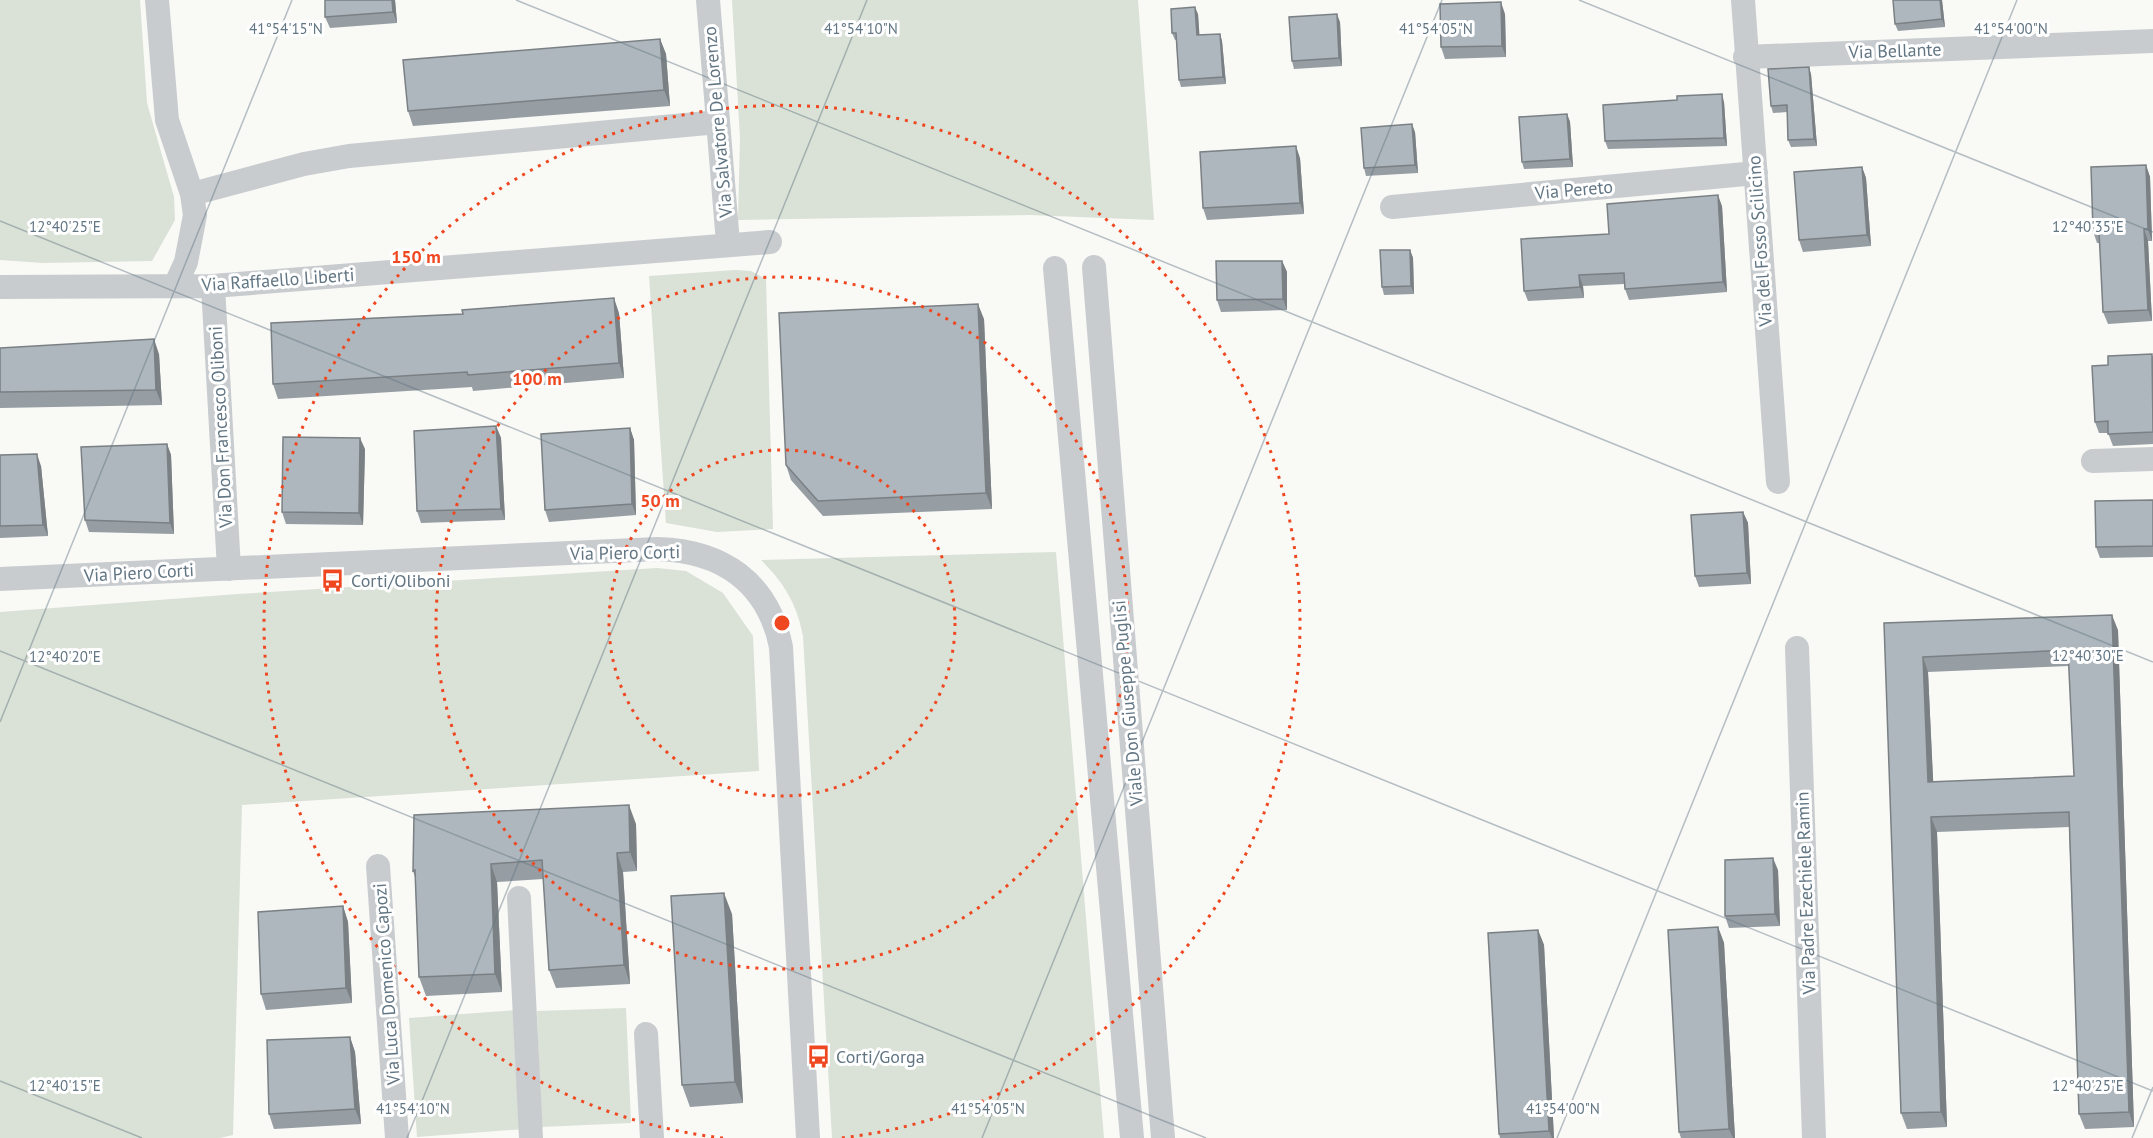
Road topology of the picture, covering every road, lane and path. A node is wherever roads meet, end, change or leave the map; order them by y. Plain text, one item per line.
1 (157, 0) edge
2 (708, 0) edge
3 (1743, 0) edge
4 (2153, 41) edge
5 (1745, 57) junction
6 (718, 122) junction
7 (1756, 173) junction
8 (192, 194) junction
9 (1392, 207) dead end
10 (770, 242) dead end
11 (728, 243) junction
12 (1094, 267) dead end
13 (1054, 268) dead end
14 (176, 286) junction
15 (213, 286) junction
16 (0, 287) edge
17 (2153, 459) edge
18 (2093, 461) dead end
19 (1778, 482) dead end
20 (1112, 496) junction
21 (1076, 499) junction
22 (230, 569) junction
23 (0, 579) edge
24 (1797, 648) dead end
25 (378, 866) dead end
26 (519, 898) dead end
27 (646, 1034) dead end
28 (397, 1138) edge
29 (531, 1138) edge
30 (652, 1138) edge
31 (808, 1138) edge
32 (1132, 1138) edge
33 (1163, 1138) edge
34 (1815, 1138) edge

1 - 8 street
2 - 6 street, Via Salvatore De Lorenzo
3 - 5 street, Via del Fosso Scilicino
4 - 5 street, Via Bellante
5 - 7 street, Via del Fosso Scilicino
6 - 8 street
6 - 11 street, Via Salvatore De Lorenzo
7 - 9 street, Via Pereto
7 - 19 street, Via del Fosso Scilicino
8 - 14 street
10 - 11 street, Via Raffaello Liberti
11 - 15 street, Via Raffaello Liberti
12 - 20 street, Viale Don Giuseppe Puglisi
13 - 21 street, Viale Don Giuseppe Puglisi
14 - 15 street, Via Raffaello Liberti
14 - 16 street, Via Raffaello Liberti
15 - 22 street, Via Don Francesco Oliboni
17 - 18 street
20 - 21 street
20 - 33 street, Viale Don Giuseppe Puglisi
21 - 32 street, Viale Don Giuseppe Puglisi
22 - 23 street, Via Piero Corti
22 - 31 street, Via Piero Corti
24 - 34 street, Via Padre Ezechiele Ramin
25 - 28 street, Via Luca Domenico Capozi
26 - 29 street
27 - 30 street

